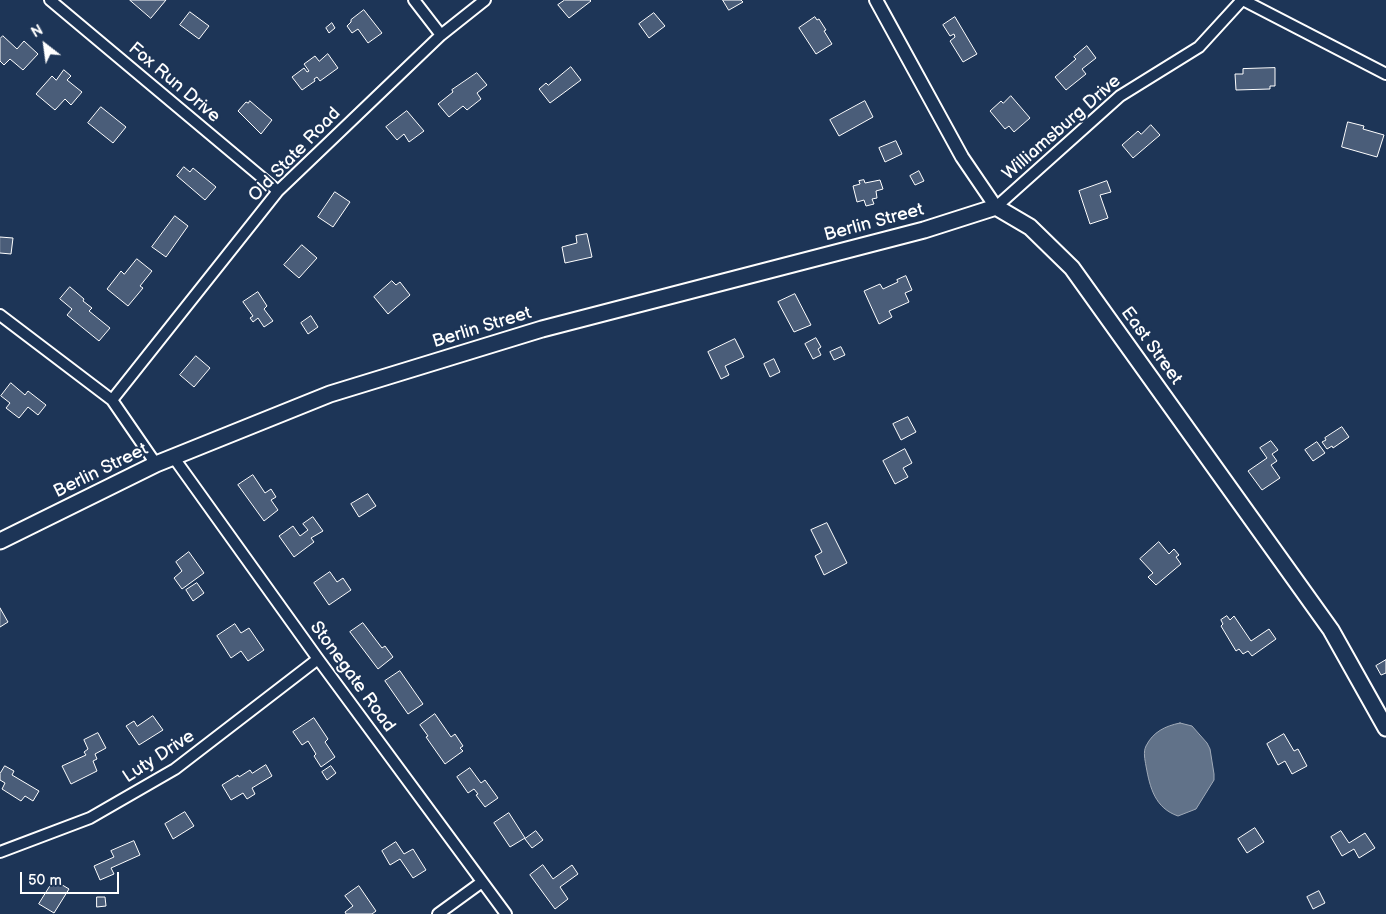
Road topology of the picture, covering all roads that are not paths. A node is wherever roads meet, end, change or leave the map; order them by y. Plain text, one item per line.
1 (50, 0) edge
2 (414, 0) edge
3 (485, 0) edge
4 (876, 0) edge
5 (1242, 0) edge
6 (441, 35) junction
7 (1386, 74) edge
8 (278, 191) junction
9 (996, 207) junction
10 (0, 315) edge
11 (112, 400) junction
12 (174, 458) junction
13 (156, 464) junction
14 (0, 541) edge
15 (318, 659) junction
16 (1386, 728) edge
17 (0, 852) edge
18 (482, 882) junction
19 (438, 914) edge
20 (506, 914) edge

1 - 8 street, Fox Run Drive
2 - 6 street
3 - 6 street, Old State Road
4 - 9 street, East Street
5 - 7 street
5 - 9 street, Williamsburg Drive
6 - 8 street, Old State Road
8 - 11 street, Old State Road
9 - 12 main road, Berlin Street
9 - 16 main road, East Street
10 - 11 street
11 - 13 street
12 - 13 main road, Berlin Street
12 - 15 street, Stonegate Road
13 - 14 main road, Berlin Street
15 - 17 street, Luty Drive
15 - 18 street, Stonegate Road
18 - 19 street
18 - 20 street, Stonegate Road

